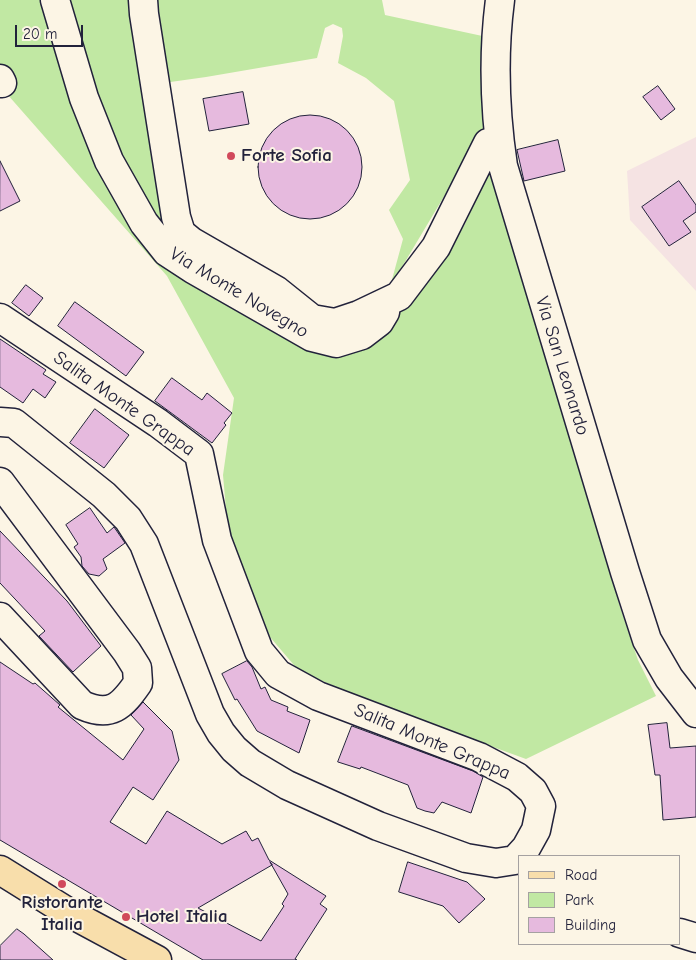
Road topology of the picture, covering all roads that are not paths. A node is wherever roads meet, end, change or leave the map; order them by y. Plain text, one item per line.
1 (55, 0) edge
2 (143, 0) edge
3 (500, 0) edge
4 (499, 140) junction
5 (387, 302) junction
6 (0, 318) edge
7 (0, 422) edge
8 (0, 482) edge
9 (0, 617) edge
10 (696, 712) edge
11 (520, 855) edge
12 (518, 857) edge
13 (0, 870) edge
14 (681, 933) edge
15 (696, 938) edge
16 (157, 960) edge

1 - 5 street, Via Monte Novegno
2 - 5 street, Via Monte Novegno
3 - 4 street, Via San Leonardo
4 - 5 street, Via Monte Novegno
4 - 10 street, Via San Leonardo
6 - 11 street, Salita Monte Grappa
7 - 12 street, Salita Monte Grappa
8 - 9 street
13 - 16 main road
14 - 15 street

